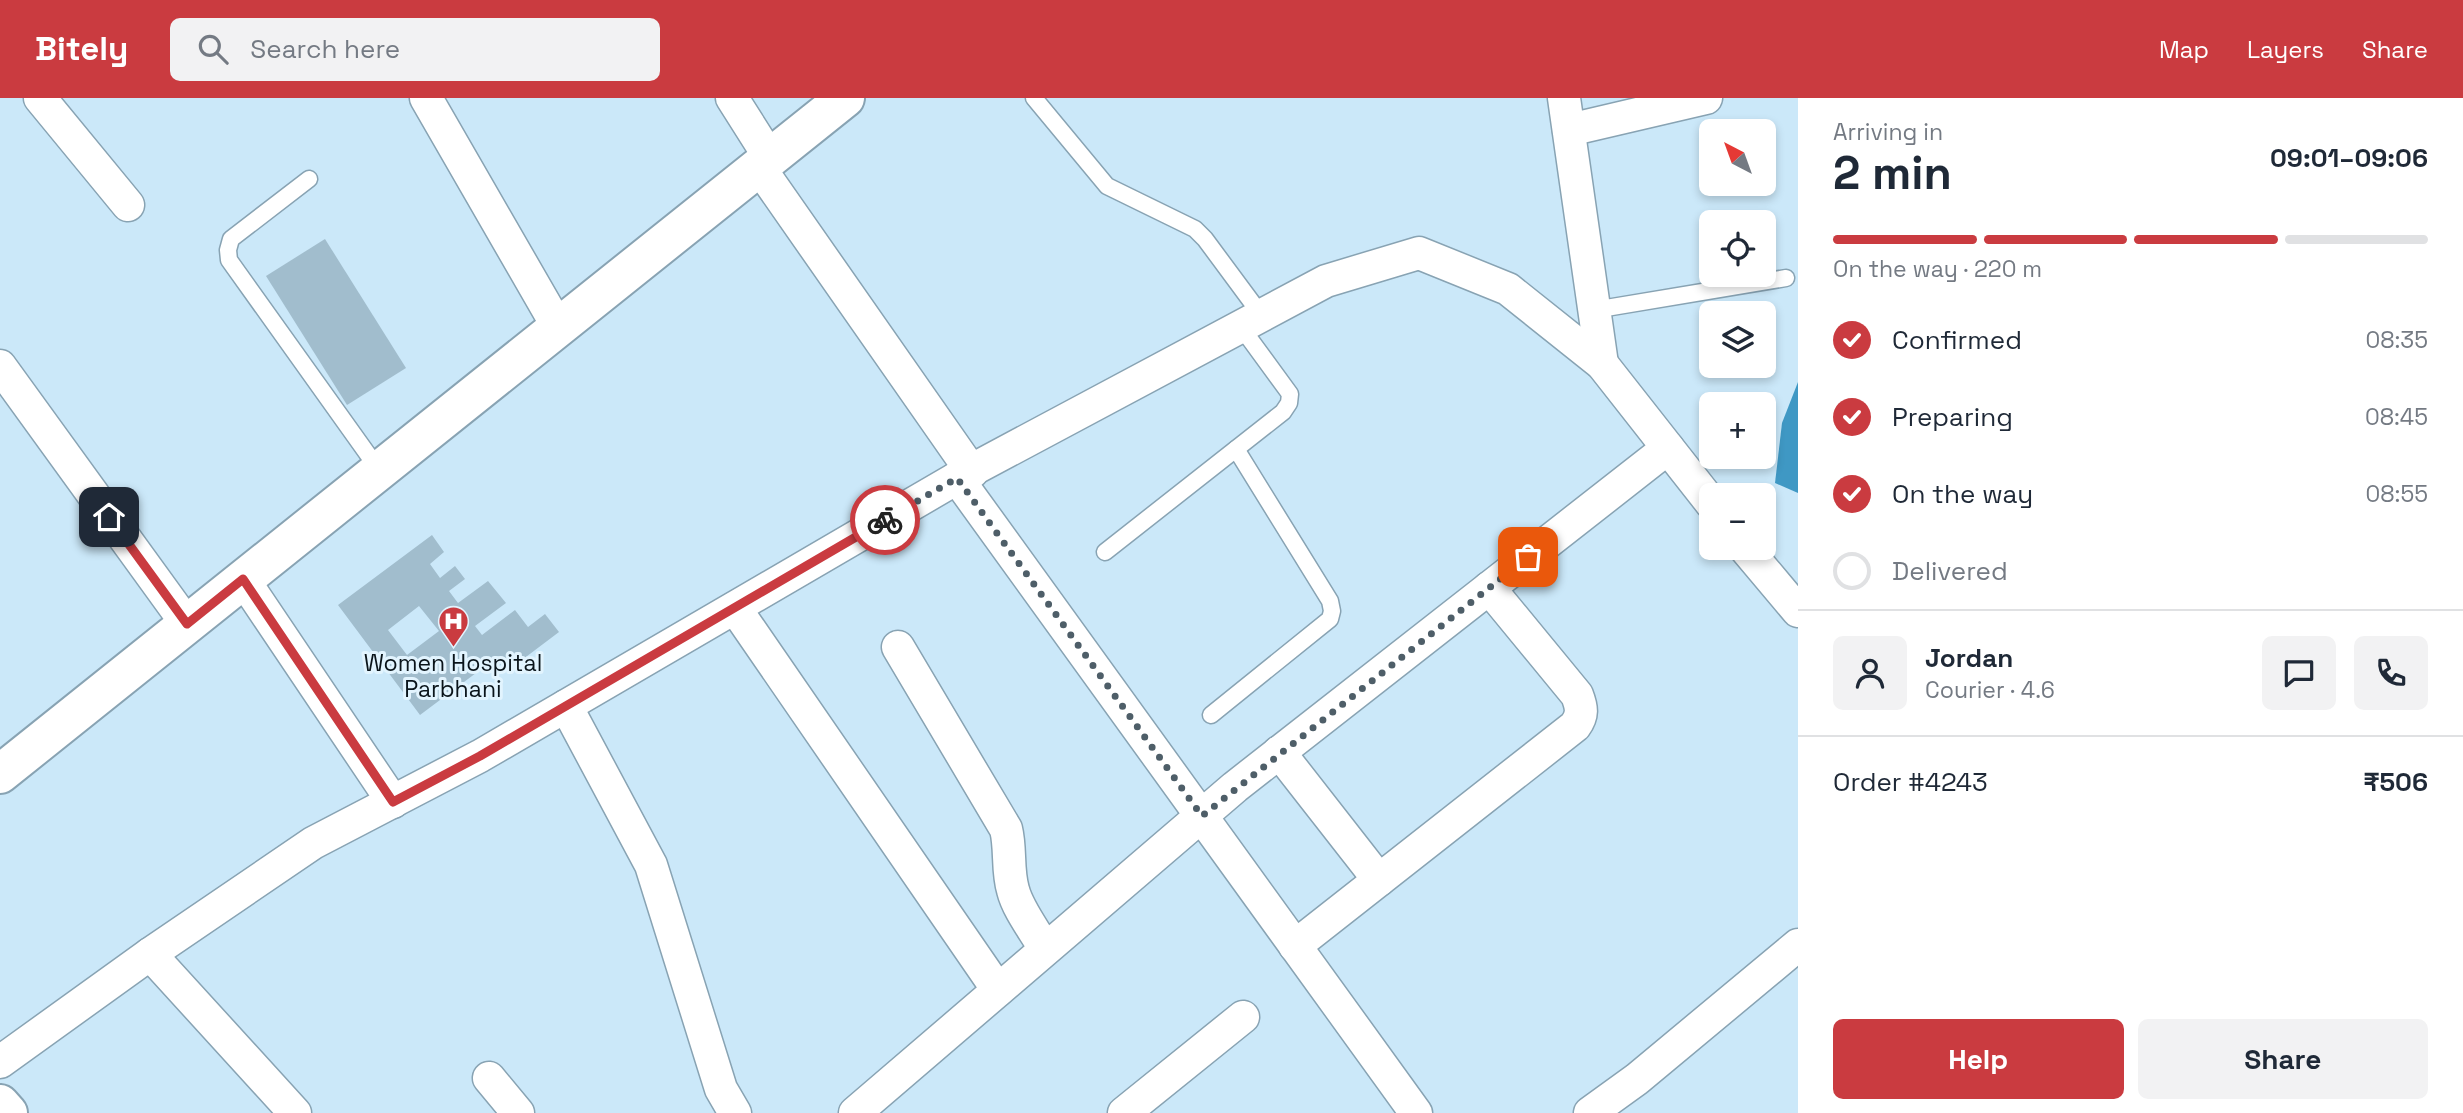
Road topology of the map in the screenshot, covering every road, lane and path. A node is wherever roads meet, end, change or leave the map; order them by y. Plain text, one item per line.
1 (40, 98) edge
2 (426, 98) edge
3 (732, 98) edge
4 (845, 98) edge
5 (1034, 98) edge
6 (1564, 98) edge
7 (1706, 98) edge
8 (1569, 130) junction
9 (765, 163) junction
10 (309, 179) dead end
11 (128, 205) dead end
12 (1786, 278) dead end
13 (1594, 310) junction
14 (1252, 321) junction
15 (558, 327) junction
16 (1602, 364) junction
17 (0, 366) edge
18 (1668, 448) junction
19 (1236, 449) junction
20 (379, 470) junction
21 (965, 475) junction
22 (1699, 488) edge
23 (1105, 552) dead end
24 (1755, 560) edge
25 (243, 579) junction
26 (1489, 588) junction
27 (735, 608) junction
28 (1798, 611) edge
29 (187, 624) junction
30 (898, 647) dead end
31 (566, 706) junction
32 (1211, 715) dead end
33 (1279, 752) junction
34 (0, 774) edge
35 (393, 802) junction
36 (1202, 816) junction
37 (1379, 880) junction
38 (1798, 945) edge
39 (1295, 946) junction
40 (1045, 949) junction
41 (150, 954) junction
42 (998, 990) junction
43 (1243, 1017) dead end
44 (0, 1062) edge
45 (489, 1078) dead end
46 (0, 1104) edge
47 (8, 1113) edge
48 (295, 1113) edge
49 (518, 1113) edge
50 (735, 1113) edge
51 (855, 1113) edge
52 (1124, 1113) edge
53 (1416, 1113) edge
54 (1590, 1113) edge

1 - 11 street
2 - 15 street
3 - 9 street
4 - 9 street
5 - 14 lane
6 - 8 street
7 - 8 street
8 - 13 street
9 - 15 street
9 - 21 street
10 - 20 lane
12 - 13 lane
13 - 16 street
14 - 16 street
14 - 19 lane
14 - 21 street
15 - 20 street
16 - 18 street
17 - 29 street
18 - 22 street
18 - 26 street
19 - 23 lane
19 - 32 lane
20 - 25 street
21 - 27 street
21 - 36 street
24 - 28 street
25 - 29 street
25 - 35 street
26 - 33 street
26 - 37 street
27 - 31 street
27 - 42 street
29 - 34 street
30 - 40 street
31 - 35 street
31 - 50 street
33 - 36 street
33 - 37 street
35 - 41 street
36 - 39 street
36 - 40 street
37 - 39 street
38 - 54 street
39 - 53 street
40 - 42 street
41 - 44 street
41 - 48 street
42 - 51 street
43 - 52 street
45 - 49 street
46 - 47 street

